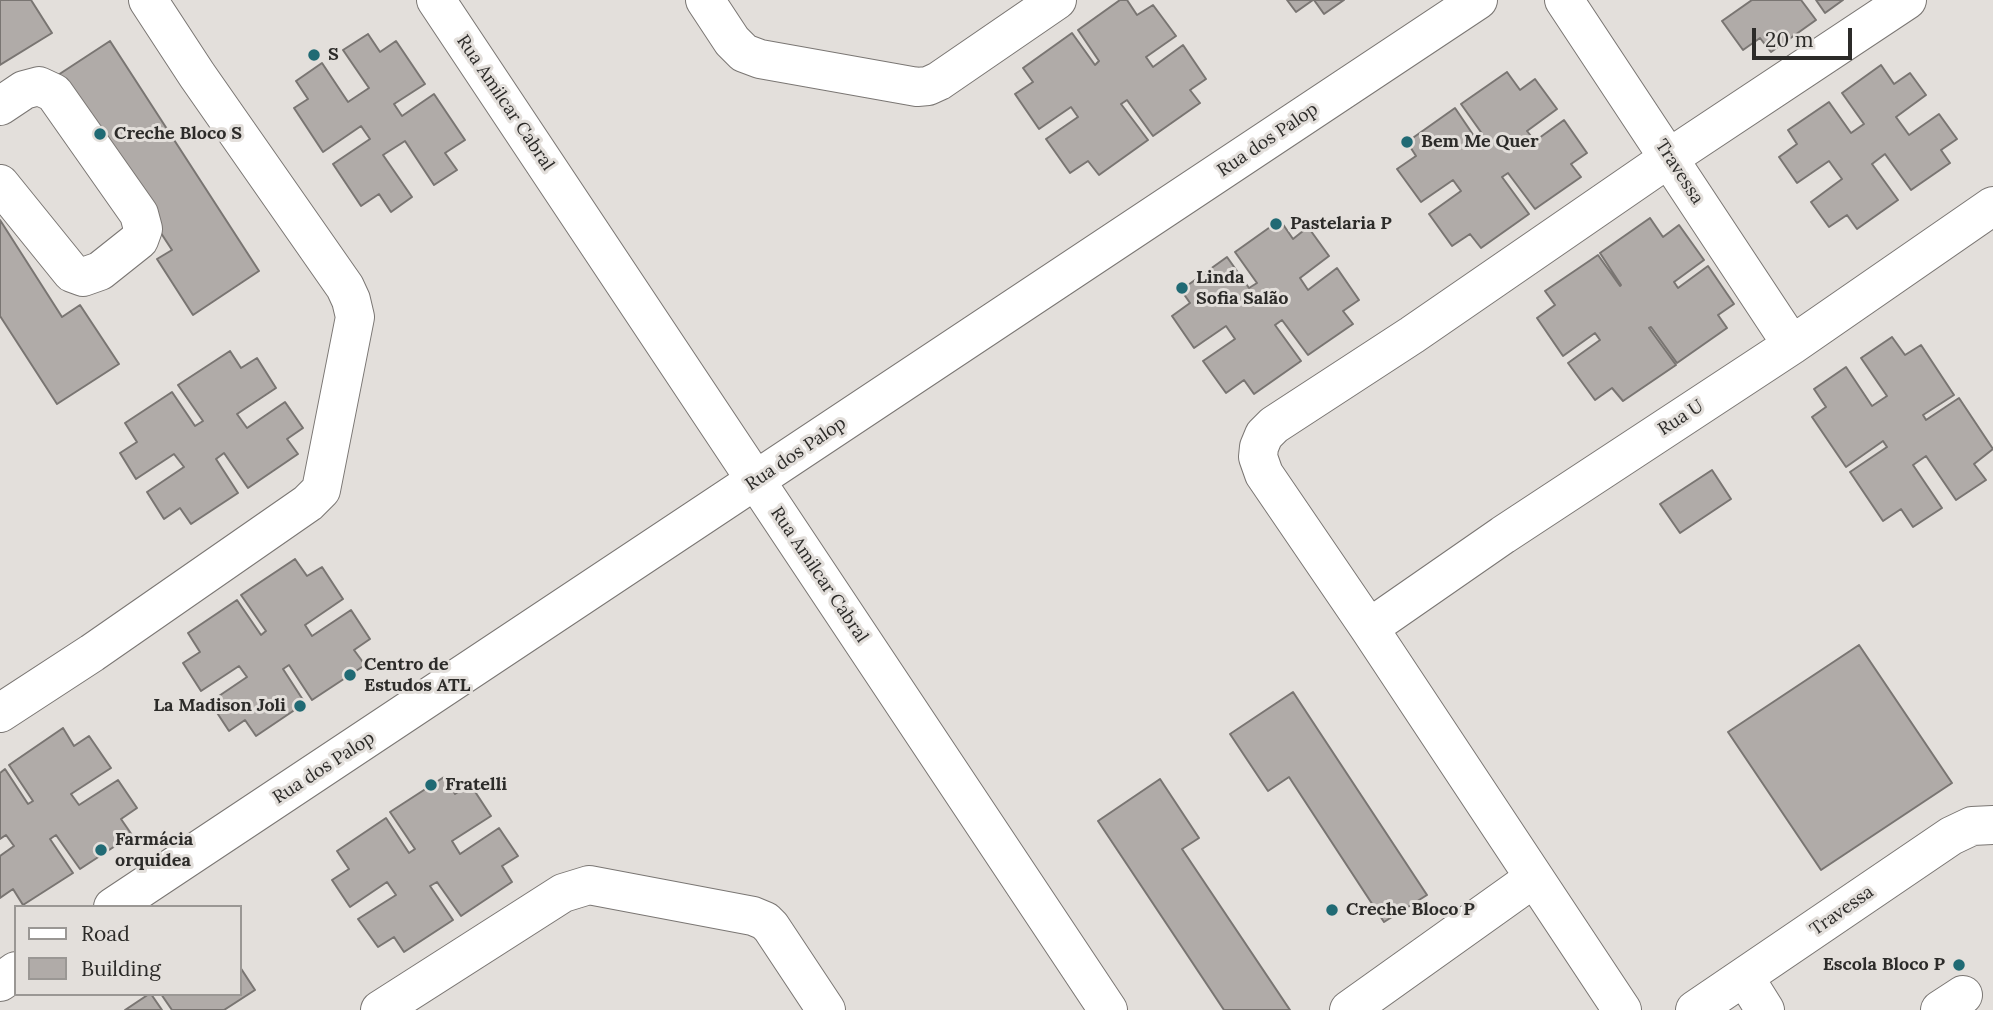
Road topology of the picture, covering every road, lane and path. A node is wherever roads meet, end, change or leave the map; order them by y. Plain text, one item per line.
1 (148, 0) edge
2 (436, 0) edge
3 (705, 0) edge
4 (1057, 0) edge
5 (1478, 0) edge
6 (1564, 0) edge
7 (1907, 0) edge
8 (0, 106) edge
9 (1669, 158) junction
10 (0, 184) edge
11 (1993, 206) edge
12 (1792, 345) junction
13 (757, 481) junction
14 (1369, 628) junction
15 (0, 713) edge
16 (1993, 825) edge
17 (1534, 878) junction
18 (116, 905) edge
19 (1745, 978) junction
20 (380, 1010) edge
21 (826, 1010) edge
22 (1108, 1010) edge
23 (1349, 1010) edge
24 (1622, 1010) edge
25 (1695, 1010) edge
26 (1765, 1010) edge

1 - 15 street
2 - 13 street, Rua Amilcar Cabral
3 - 4 street
5 - 13 street, Rua dos Palop
6 - 9 street, Travessa
7 - 9 street
8 - 10 street
9 - 12 street, Travessa
9 - 14 street
11 - 12 street, Rua U
12 - 14 street, Rua U
13 - 18 street, Rua dos Palop
13 - 22 street, Rua Amilcar Cabral
14 - 17 street
16 - 19 street, Travessa
17 - 23 street
17 - 24 street
19 - 25 street, Travessa
19 - 26 street
20 - 21 street

